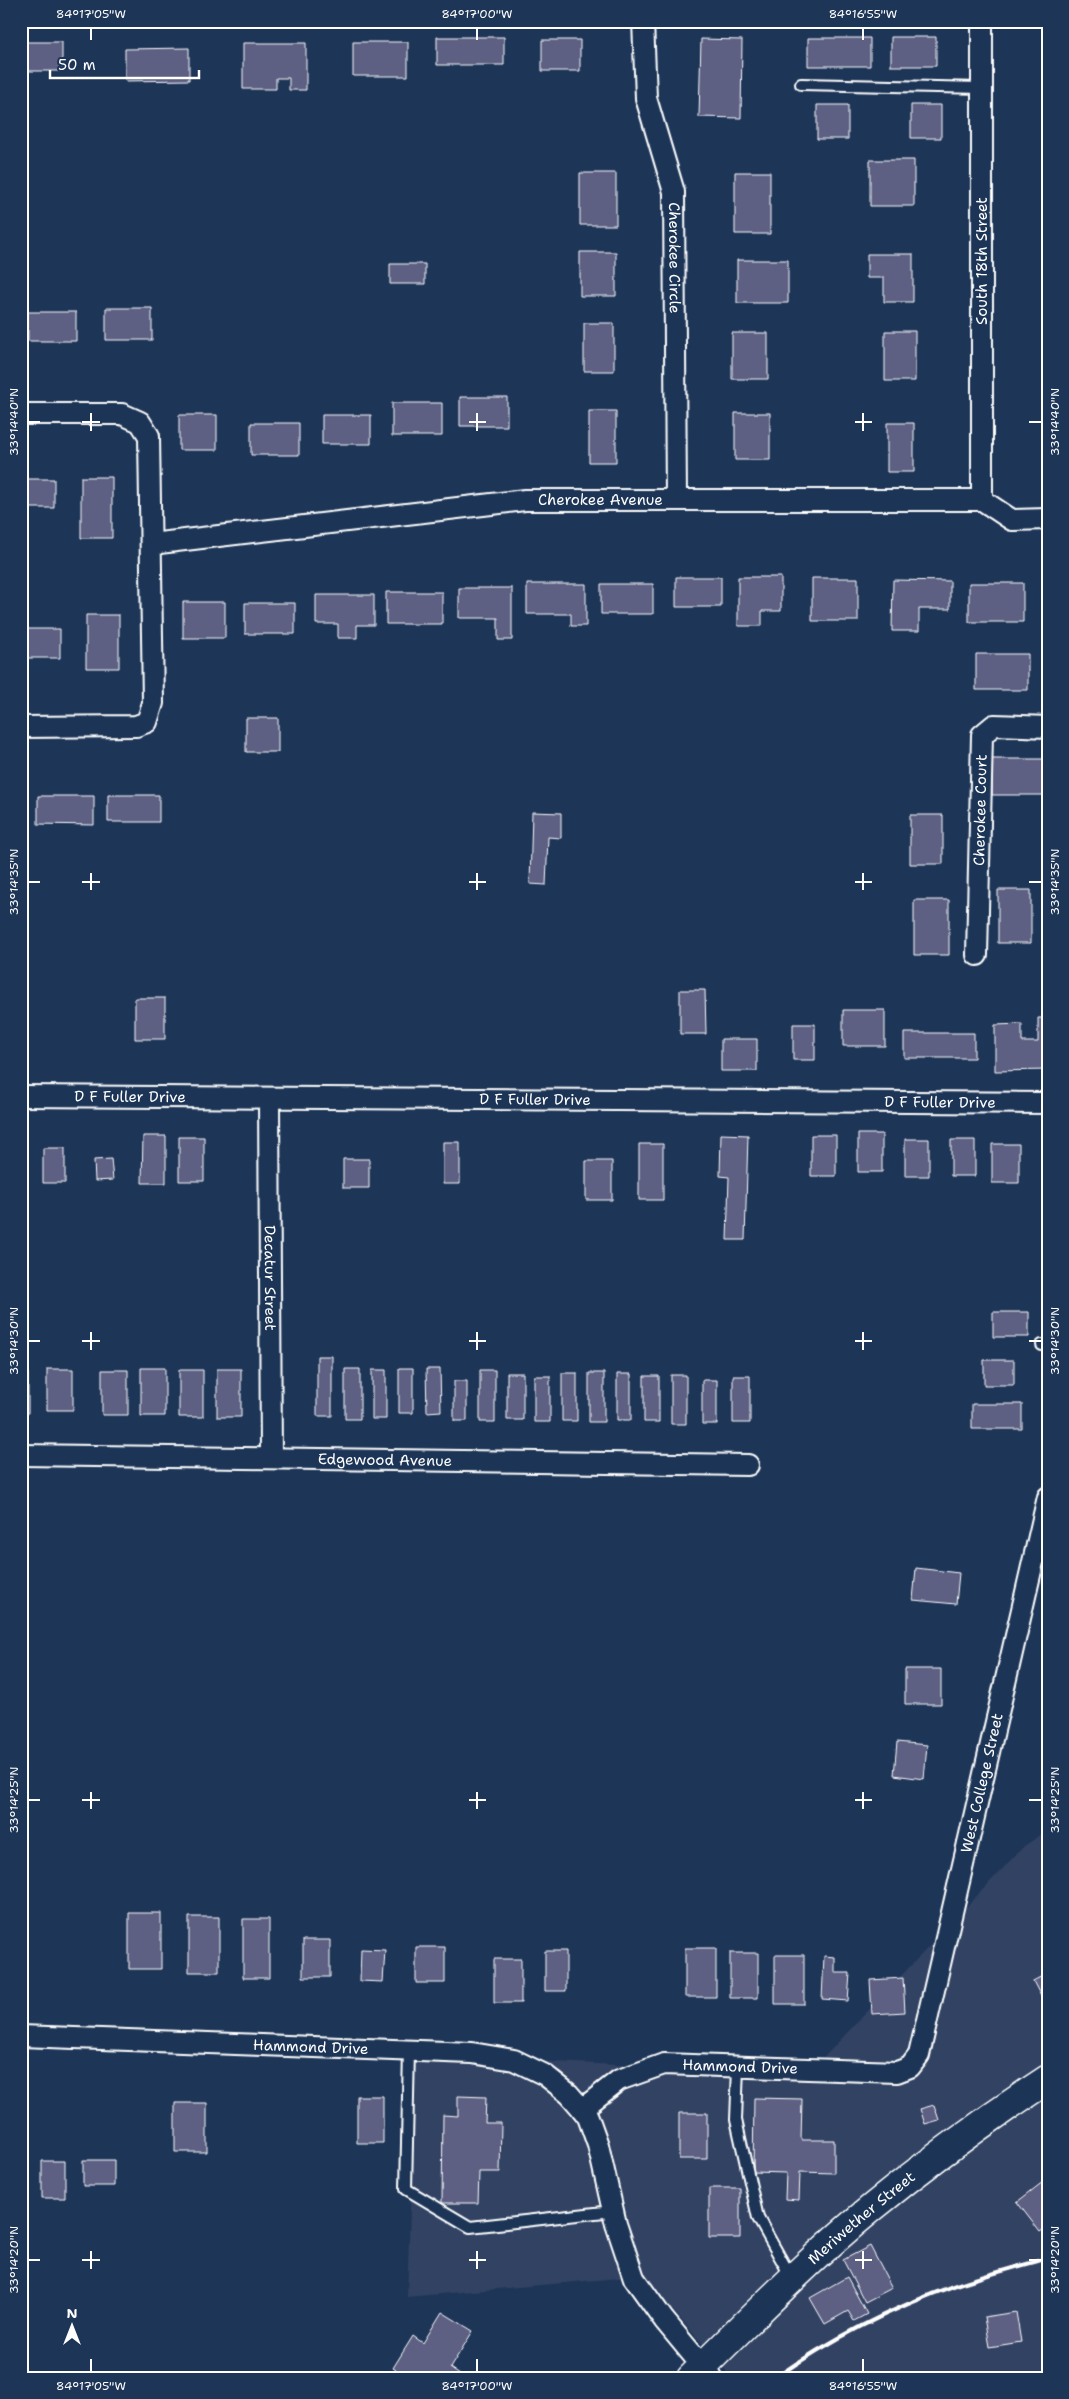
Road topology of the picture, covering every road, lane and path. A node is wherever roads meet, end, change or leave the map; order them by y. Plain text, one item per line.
1 (643, 21) edge
2 (982, 21) edge
3 (801, 84) dead end
4 (982, 88) junction
5 (21, 414) edge
6 (676, 499) junction
7 (982, 500) junction
8 (1048, 519) edge
9 (151, 544) junction
10 (21, 727) edge
11 (1048, 727) edge
12 (977, 954) dead end
13 (21, 1096) edge
14 (269, 1098) junction
15 (1048, 1102) edge
16 (21, 1454) edge
17 (271, 1458) junction
18 (748, 1465) dead end
19 (1048, 1497) edge
20 (21, 2036) edge
21 (409, 2050) junction
22 (738, 2067) junction
23 (910, 2067) joint
24 (1048, 2079) edge
25 (582, 2109) junction
26 (613, 2211) junction
27 (793, 2279) junction
28 (702, 2374) edge

1 - 6 street, Cherokee Circle
2 - 4 street, South 18th Street
3 - 4 lane
4 - 7 street, South 18th Street
5 - 9 street
6 - 7 street, Cherokee Avenue
6 - 9 street, Cherokee Avenue
7 - 8 street
9 - 10 street
11 - 12 street, Cherokee Court
13 - 14 street, D F Fuller Drive
14 - 15 street, D F Fuller Drive
14 - 17 street, Decatur Street
16 - 17 street, Edgewood Avenue
17 - 18 street, Edgewood Avenue
19 - 23 street, West College Street
20 - 21 street, Hammond Drive
21 - 25 street, Hammond Drive
21 - 26 lane
22 - 23 street, Hammond Drive
22 - 25 street, Hammond Drive
22 - 27 lane
24 - 27 street, Meriwether Street
25 - 26 street, Hammond Drive
26 - 28 street, Hammond Drive
27 - 28 street, Meriwether Street

